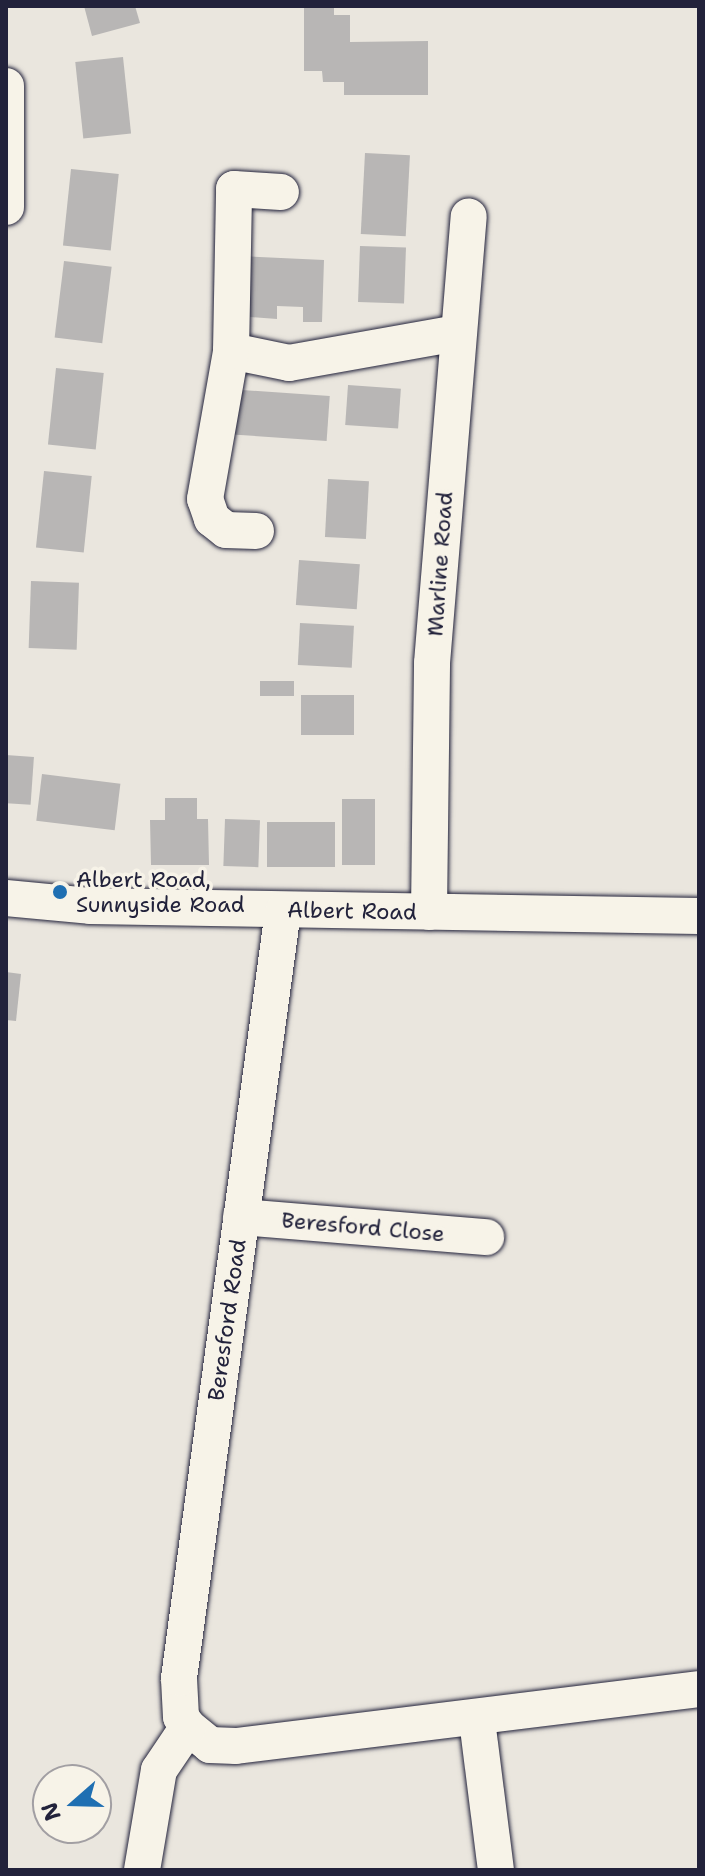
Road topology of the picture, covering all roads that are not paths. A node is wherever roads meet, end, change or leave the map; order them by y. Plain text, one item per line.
1 (6, 86) edge
2 (281, 192) dead end
3 (6, 207) edge
4 (469, 217) dead end
5 (457, 333) junction
6 (231, 351) junction
7 (256, 531) dead end
8 (6, 898) edge
9 (283, 911) junction
10 (429, 912) junction
11 (699, 916) edge
12 (241, 1217) junction
13 (486, 1237) dead end
14 (699, 1689) edge
15 (477, 1720) junction
16 (188, 1727) junction
17 (142, 1870) edge
18 (496, 1870) edge

1 - 3 street
2 - 6 street
4 - 5 street, Marline Road
5 - 6 street
5 - 10 street, Marline Road
6 - 7 street
8 - 9 street, Albert Road
9 - 10 street, Albert Road
9 - 12 street, Beresford Road
10 - 11 street, Albert Road
12 - 13 street, Beresford Close
12 - 16 street, Beresford Road
14 - 15 street
15 - 16 street
15 - 18 street
16 - 17 street

